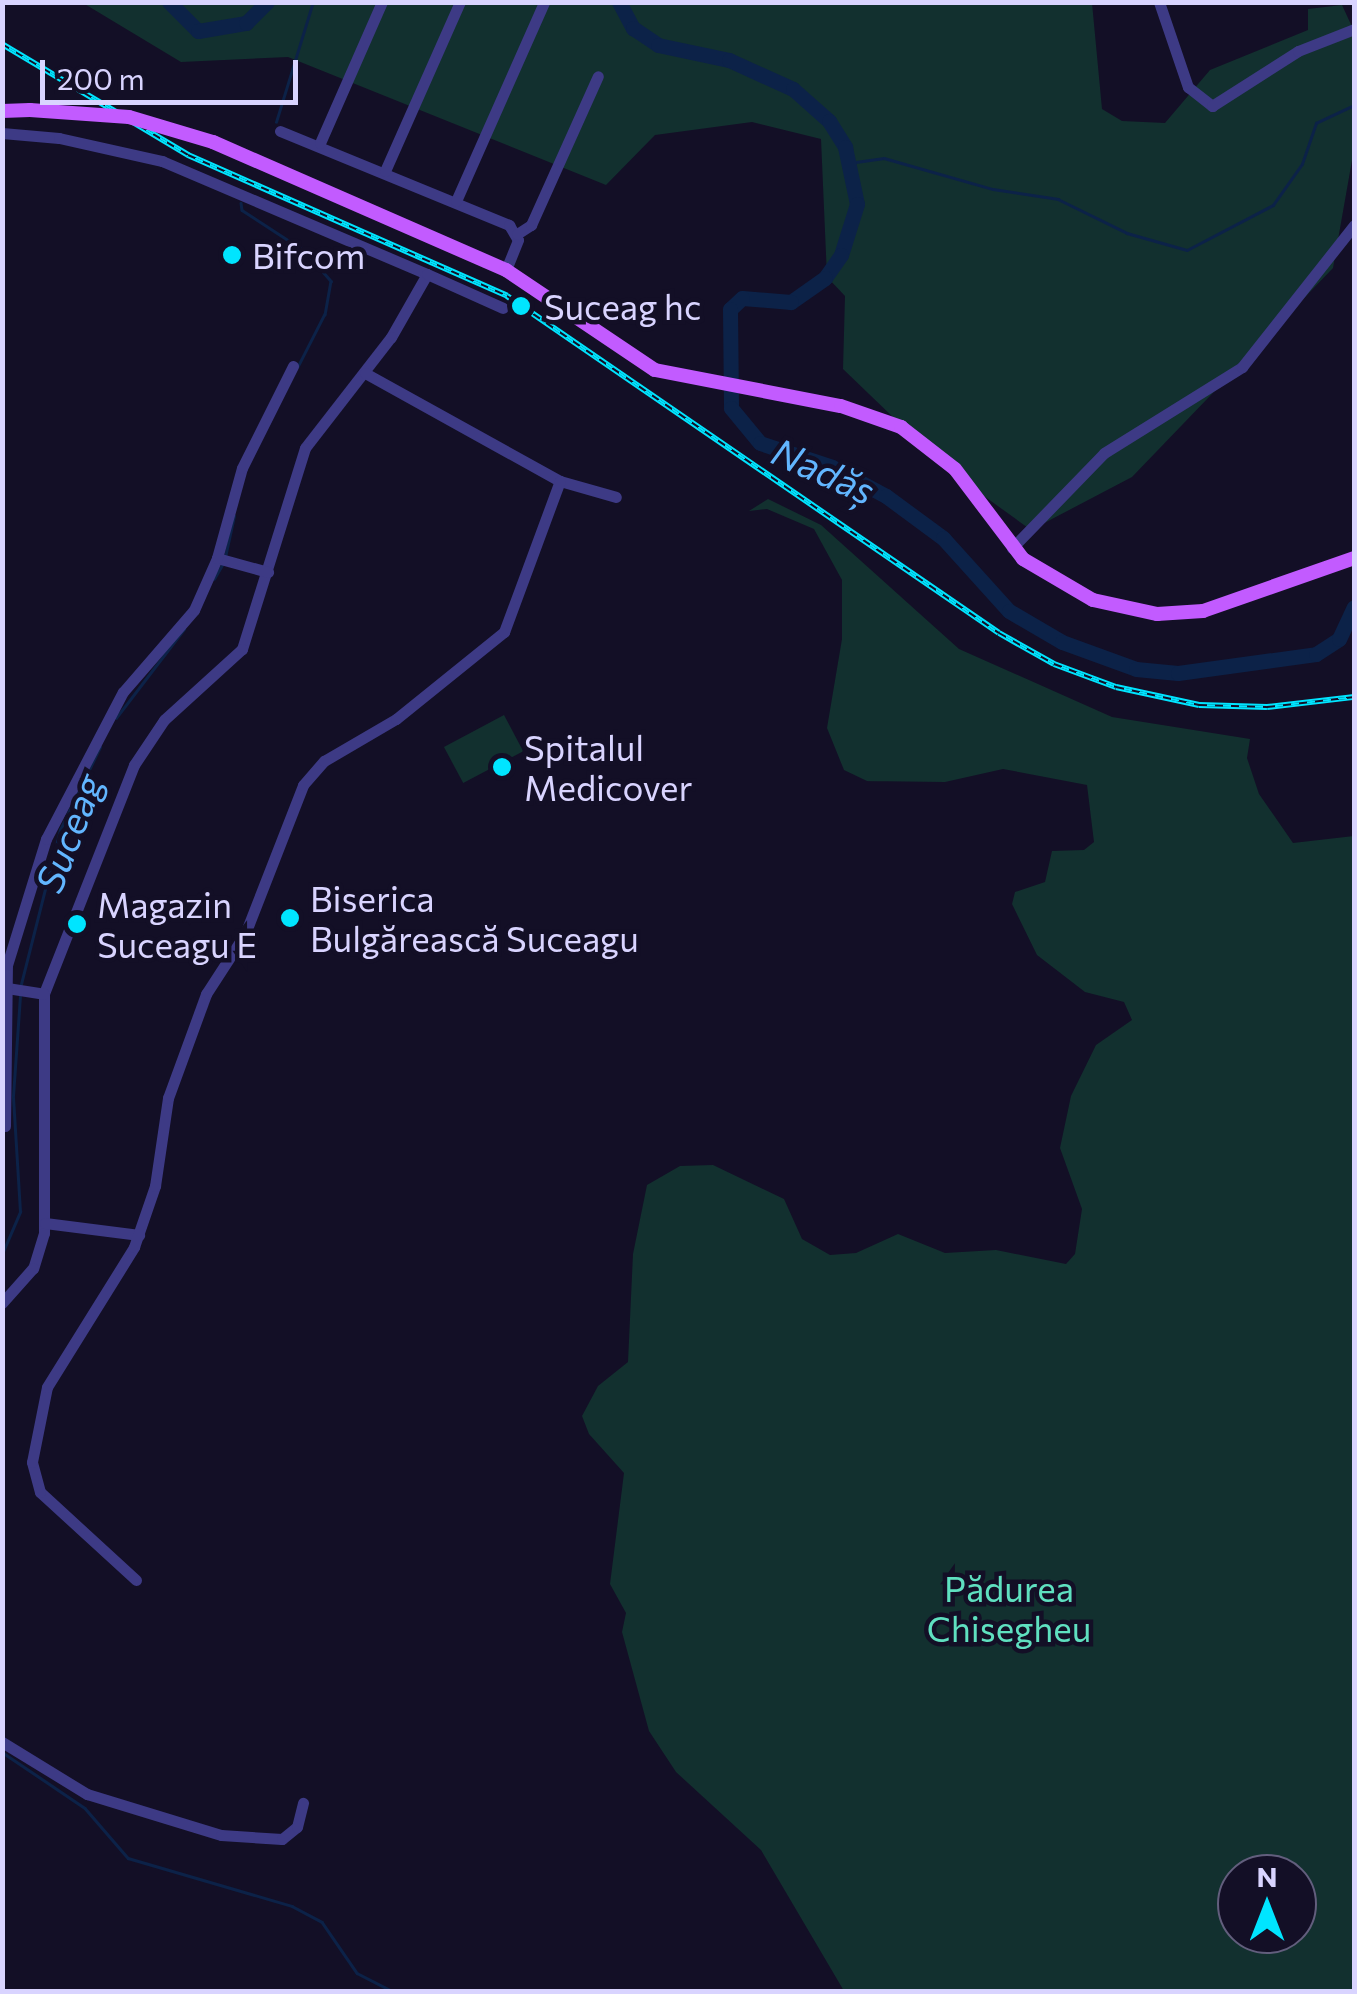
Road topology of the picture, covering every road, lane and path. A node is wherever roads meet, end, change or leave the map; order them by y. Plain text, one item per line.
1 (382, 2) edge
2 (460, 2) edge
3 (544, 2) edge
4 (1159, 2) edge
5 (1354, 29) edge
6 (598, 76) dead end
7 (2, 111) edge
8 (280, 131) dead end
9 (2, 133) edge
10 (320, 144) junction
11 (385, 171) junction
12 (456, 202) junction
13 (1354, 225) edge
14 (517, 234) junction
15 (506, 270) junction
16 (427, 274) junction
17 (502, 308) dead end
18 (293, 366) dead end
19 (364, 373) junction
20 (560, 481) junction
21 (616, 497) dead end
22 (1012, 548) junction
23 (1354, 558) edge
24 (222, 560) junction
25 (268, 572) junction
26 (7, 988) junction
27 (40, 993) junction
28 (5, 1126) dead end
29 (44, 1223) junction
30 (139, 1235) junction
31 (2, 1303) edge
32 (136, 1580) dead end
33 (2, 1742) edge
34 (303, 1803) dead end

1 - 10 street
2 - 11 street
3 - 12 street
4 - 5 street
6 - 14 street
7 - 15 main road, bridge
8 - 10 street
9 - 16 street
10 - 11 street
11 - 12 street
12 - 14 street
13 - 22 street
14 - 15 street
15 - 22 main road
16 - 17 street
16 - 19 street
18 - 24 street
19 - 20 street
19 - 25 street
20 - 21 street
20 - 30 street
22 - 23 main road
24 - 25 street
24 - 26 street
25 - 27 street
26 - 27 street
26 - 28 street
27 - 29 street
29 - 30 street
29 - 31 street
30 - 32 street
33 - 34 street

